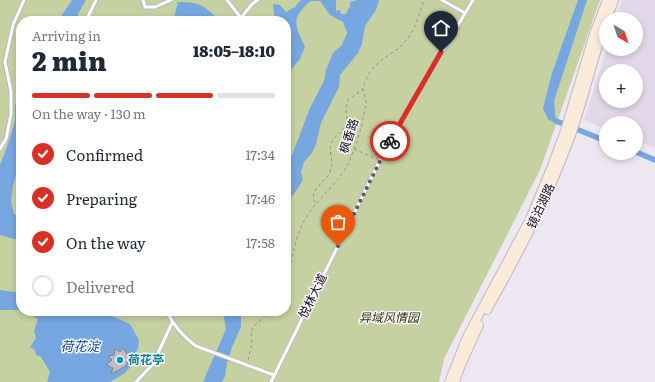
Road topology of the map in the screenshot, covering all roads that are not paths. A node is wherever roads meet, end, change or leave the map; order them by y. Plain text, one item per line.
1 (24, 0) edge
2 (96, 0) edge
3 (142, 0) edge
4 (171, 0) edge
5 (227, 0) edge
6 (258, 0) edge
7 (442, 0) edge
8 (473, 0) edge
9 (607, 0) edge
10 (614, 0) edge
11 (609, 12) edge
12 (465, 13) junction
13 (17, 16) edge
14 (89, 16) edge
15 (238, 16) edge
16 (244, 16) edge
17 (16, 18) edge
18 (599, 41) edge
19 (574, 114) junction
20 (568, 132) junction
21 (0, 149) edge
22 (170, 316) edge
23 (172, 323) junction
24 (274, 375) junction
25 (136, 382) edge
26 (271, 382) edge
27 (449, 382) edge
28 (455, 382) edge

1 - 13 lane
2 - 14 lane
3 - 4 lane
5 - 15 lane
6 - 16 lane
7 - 12 lane
8 - 12 lane, 悦林大道
9 - 19 street
10 - 11 street
12 - 24 lane, 悦林大道
17 - 21 lane
18 - 19 street
19 - 20 street
20 - 27 street, 镜泊湖路
20 - 28 street, 镜泊湖路
22 - 23 lane
23 - 24 lane
23 - 25 lane
24 - 26 lane, 悦林大道

